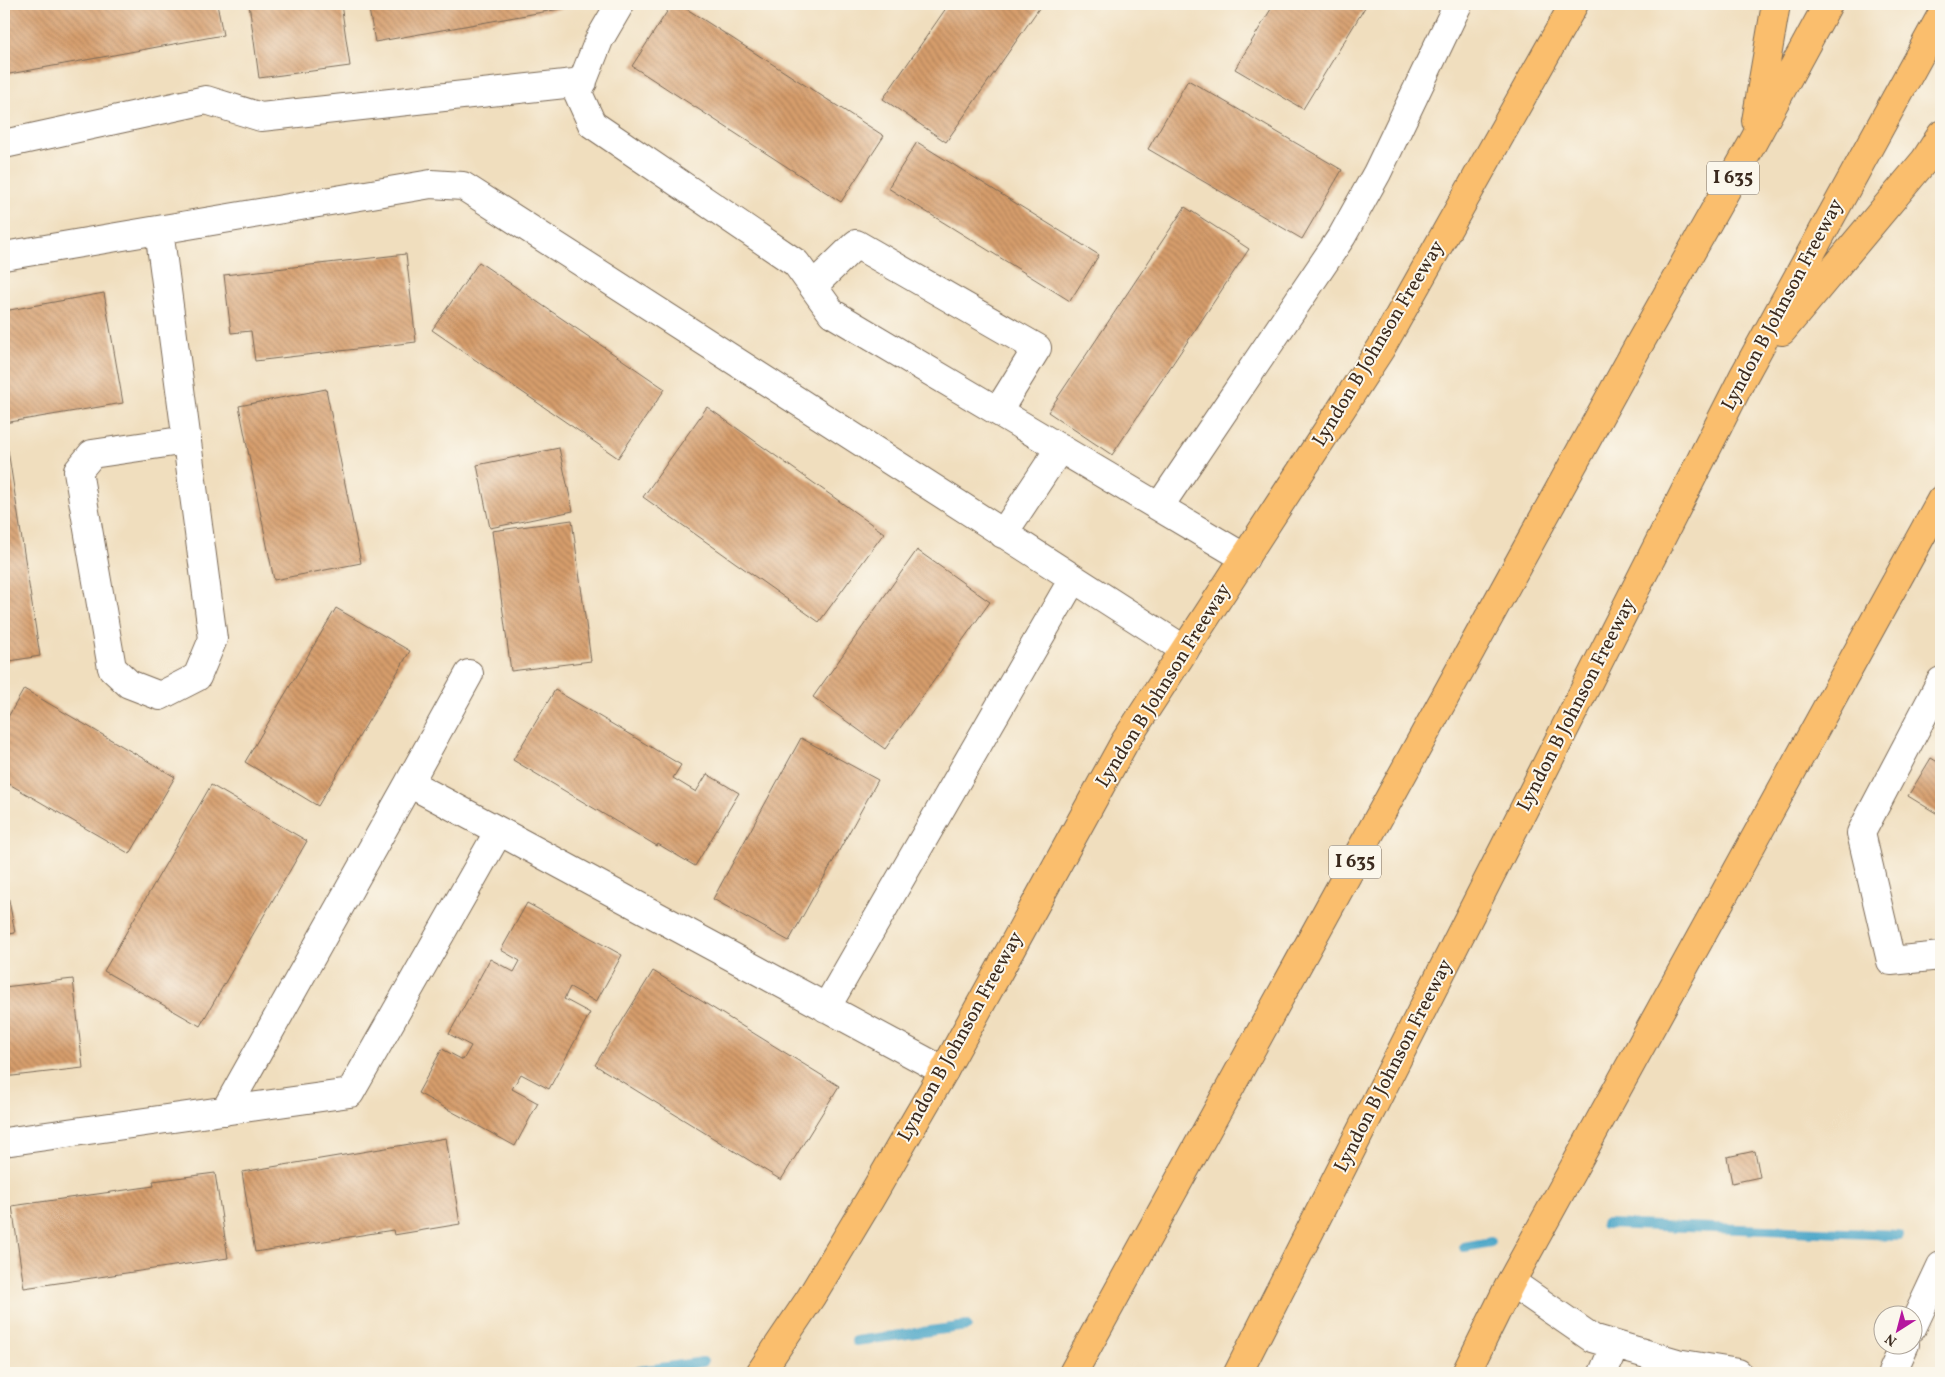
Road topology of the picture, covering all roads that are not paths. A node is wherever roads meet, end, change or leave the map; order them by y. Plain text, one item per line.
1 (620, 4) edge
2 (1458, 4) edge
3 (1574, 4) edge
4 (1776, 4) edge
5 (1828, 4) edge
6 (1941, 16) edge
7 (583, 82) junction
8 (1941, 134) edge
9 (4, 144) edge
10 (1752, 144) junction
11 (160, 230) junction
12 (4, 256) edge
13 (813, 286) junction
14 (1743, 377) junction
15 (998, 412) junction
16 (187, 440) junction
17 (1060, 448) junction
18 (1941, 500) edge
19 (1159, 507) junction
20 (1002, 534) junction
21 (1245, 558) junction
22 (1073, 579) junction
23 (1184, 650) junction
24 (469, 674) dead end
25 (1941, 681) edge
26 (409, 783) junction
27 (499, 831) junction
28 (1941, 956) edge
29 (826, 1008) junction
30 (944, 1072) junction
31 (225, 1111) junction
32 (4, 1142) edge
33 (1941, 1266) edge
34 (1511, 1282) junction
35 (1922, 1307) edge
36 (1615, 1345) junction
37 (1901, 1354) edge
38 (760, 1373) edge
39 (1073, 1373) edge
40 (1238, 1373) edge
41 (1466, 1373) edge
42 (1603, 1373) edge
43 (1738, 1373) edge
44 (1892, 1373) edge

1 - 7 street
2 - 19 street
3 - 21 main road, Lyndon B Johnson Freeway
4 - 10 main road
5 - 10 main road, I 635
6 - 14 main road, Lyndon B Johnson Freeway
7 - 9 street
7 - 13 street
8 - 14 main road
10 - 39 main road, I 635
11 - 12 street
11 - 16 street
11 - 20 street
13 - 15 street
13 - 15 street
14 - 40 main road, Lyndon B Johnson Freeway
15 - 17 street
16 - 16 street
17 - 19 street
17 - 20 street
18 - 34 main road
19 - 21 street
20 - 22 street
21 - 23 main road, Lyndon B Johnson Freeway
22 - 23 street
22 - 29 street
23 - 30 main road, Lyndon B Johnson Freeway
24 - 26 street
25 - 28 street
26 - 27 street
26 - 31 street
27 - 29 street
27 - 31 street
29 - 30 street
30 - 38 main road, Lyndon B Johnson Freeway
31 - 32 street
33 - 35 street
34 - 36 street
34 - 41 main road
36 - 42 street
36 - 43 street
37 - 44 street

